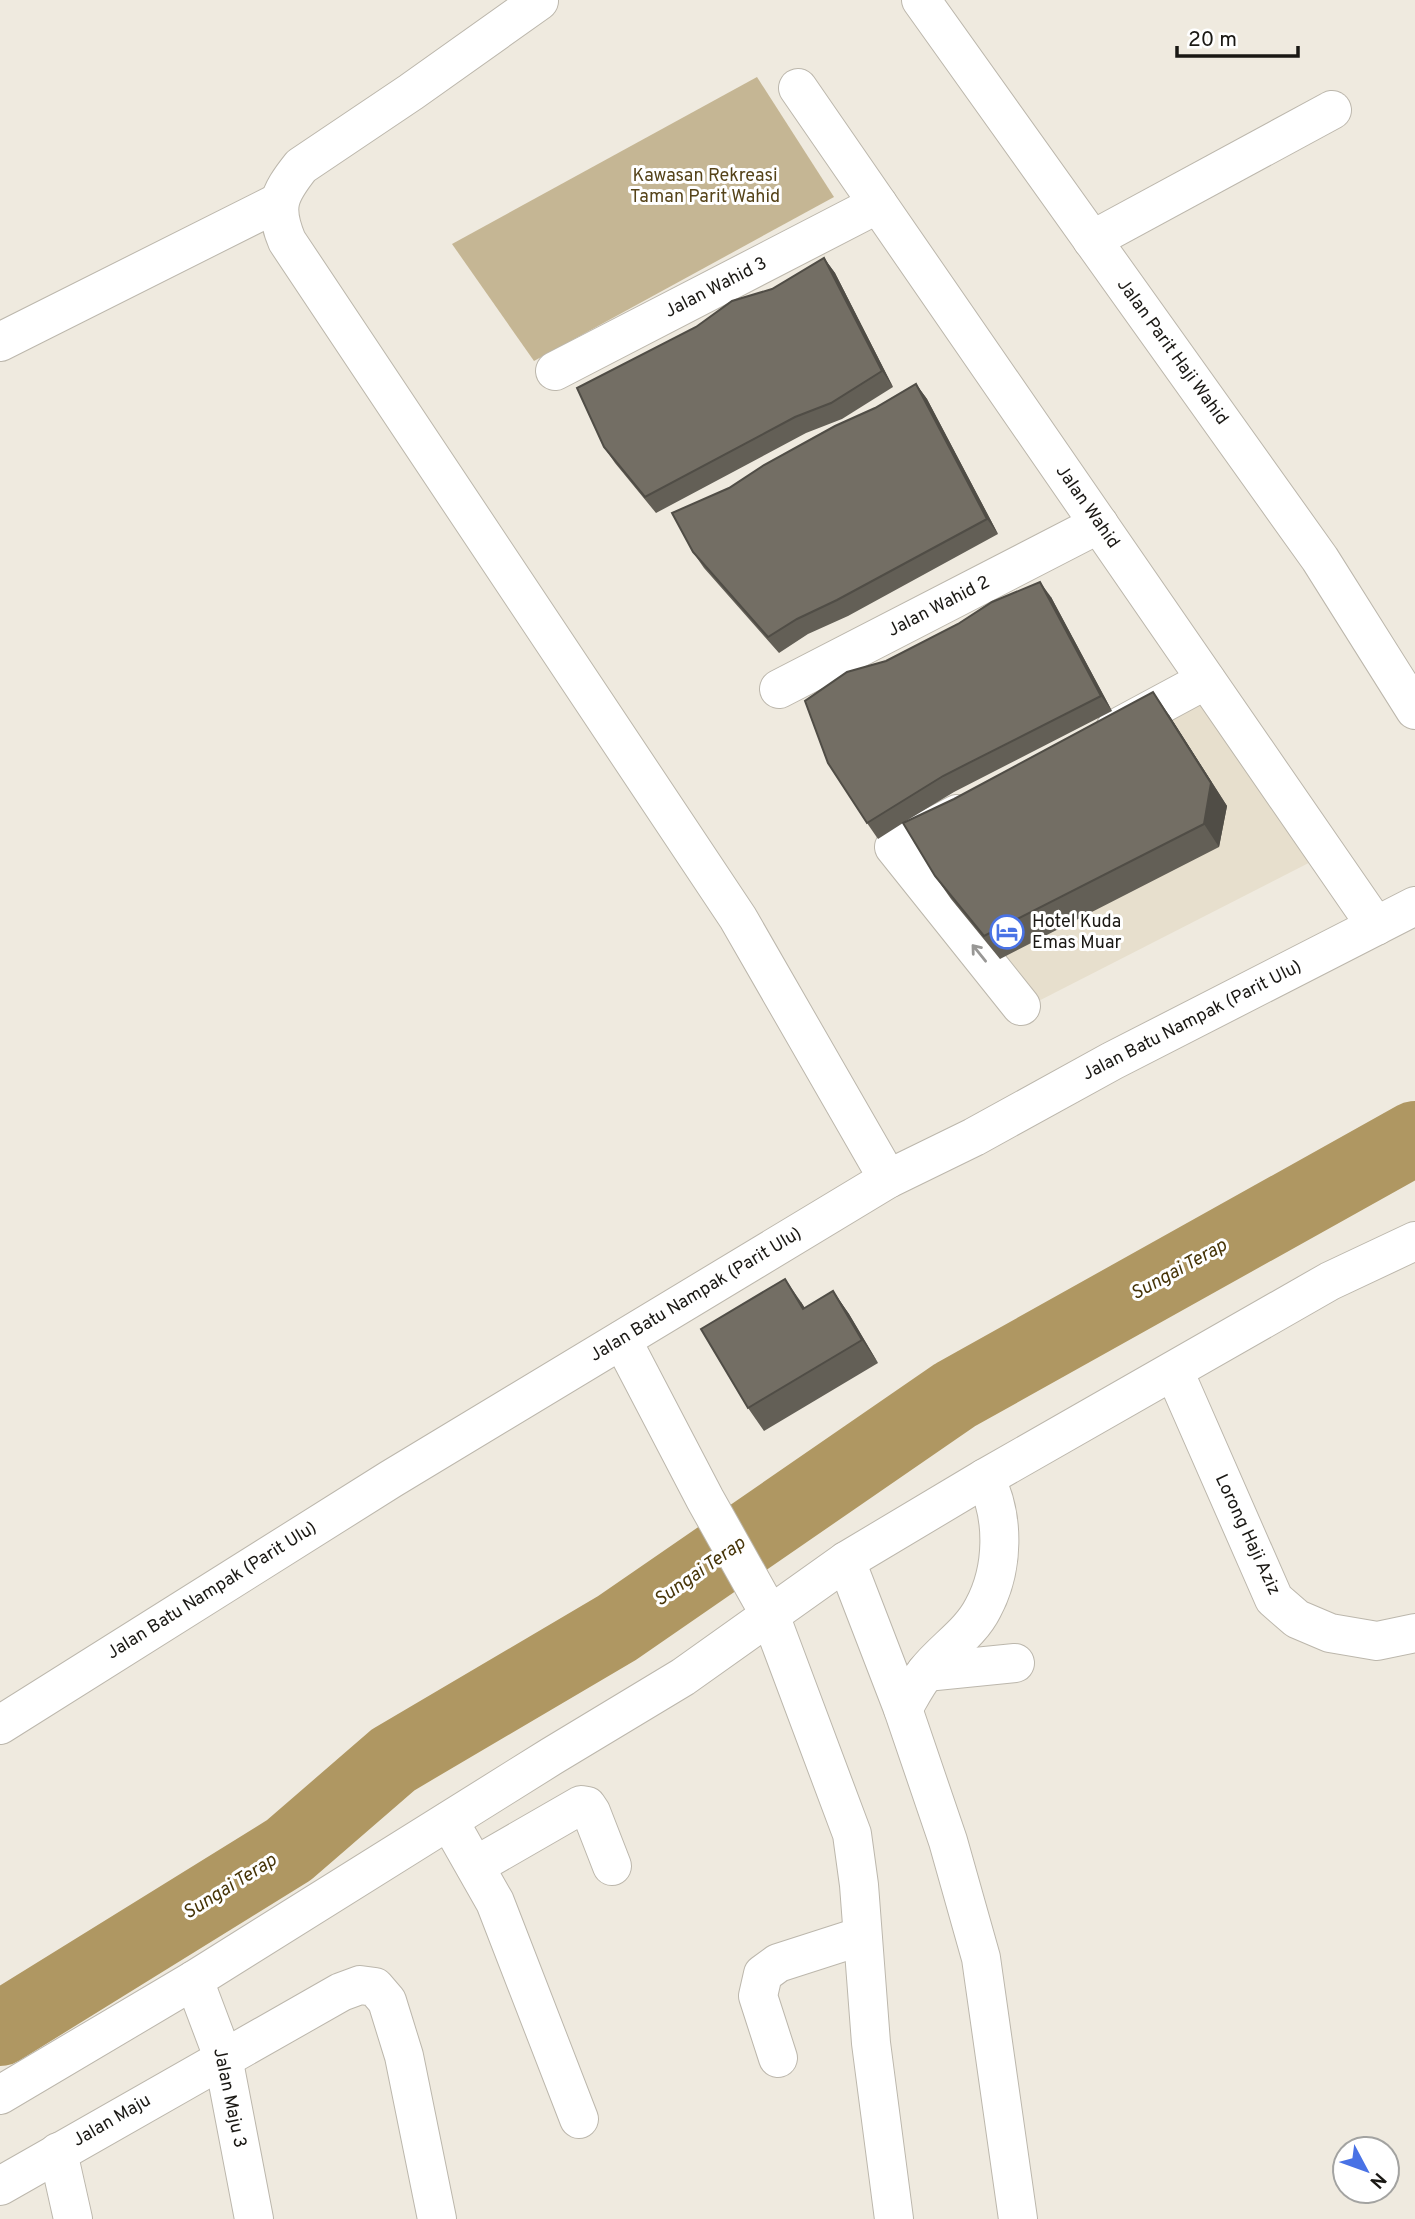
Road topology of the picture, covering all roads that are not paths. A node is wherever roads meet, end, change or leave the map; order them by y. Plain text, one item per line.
1 (921, 0) edge
2 (539, 1) edge
3 (798, 88) dead end
4 (1332, 110) dead end
5 (279, 202) junction
6 (878, 204) junction
7 (1092, 240) junction
8 (0, 342) edge
9 (555, 371) dead end
10 (1098, 524) junction
11 (1206, 680) junction
12 (779, 689) dead end
13 (1415, 710) edge
14 (1086, 744) edge
15 (990, 796) edge
16 (1415, 906) edge
17 (1376, 926) junction
18 (1021, 1006) dead end
19 (888, 1179) junction
20 (1415, 1241) edge
21 (622, 1340) junction
22 (1174, 1371) junction
23 (985, 1478) junction
24 (846, 1561) junction
25 (762, 1603) junction
26 (1415, 1633) edge
27 (1015, 1662) dead end
28 (926, 1672) junction
29 (903, 1709) junction
30 (0, 1726) edge
31 (449, 1821) junction
32 (475, 1866) junction
33 (612, 1866) dead end
34 (862, 1936) junction
35 (194, 1980) junction
36 (223, 2057) junction
37 (778, 2058) dead end
38 (0, 2095) edge
39 (579, 2119) dead end
40 (58, 2152) junction
41 (0, 2186) edge
42 (73, 2219) edge
43 (254, 2219) edge
44 (437, 2219) edge
45 (894, 2219) edge
46 (1018, 2219) edge

1 - 7 street, Jalan Parit Haji Wahid
2 - 5 street
3 - 6 street, Jalan Wahid
4 - 7 street
5 - 8 street
5 - 19 street
6 - 9 street, Jalan Wahid 3
6 - 10 street, Jalan Wahid
7 - 13 street, Jalan Parit Haji Wahid
10 - 11 street, Jalan Wahid
10 - 12 street, Jalan Wahid 2
11 - 14 street
11 - 17 street, Jalan Wahid
18 -> 15 street
16 - 17 street, Jalan Batu Nampak (Parit Ulu)
17 - 19 street, Jalan Batu Nampak (Parit Ulu)
19 - 21 street, Jalan Batu Nampak (Parit Ulu)
20 - 22 street
21 - 25 street
21 - 30 street, Jalan Batu Nampak (Parit Ulu)
22 - 23 street
22 - 26 street, Lorong Haji Aziz
23 - 24 street
23 - 28 street
24 - 25 street
24 - 29 street
25 - 31 street
25 - 34 street
27 - 28 street
28 - 29 street
29 - 46 street
31 - 32 street
31 - 35 street
32 - 33 street
32 - 39 street
34 - 37 street
34 - 45 street
35 - 36 street, Jalan Maju 3
35 - 38 street
36 - 40 street, Jalan Maju
36 - 43 street, Jalan Maju 3
36 - 44 street, Jalan Maju
40 - 41 street, Jalan Maju
40 - 42 street

